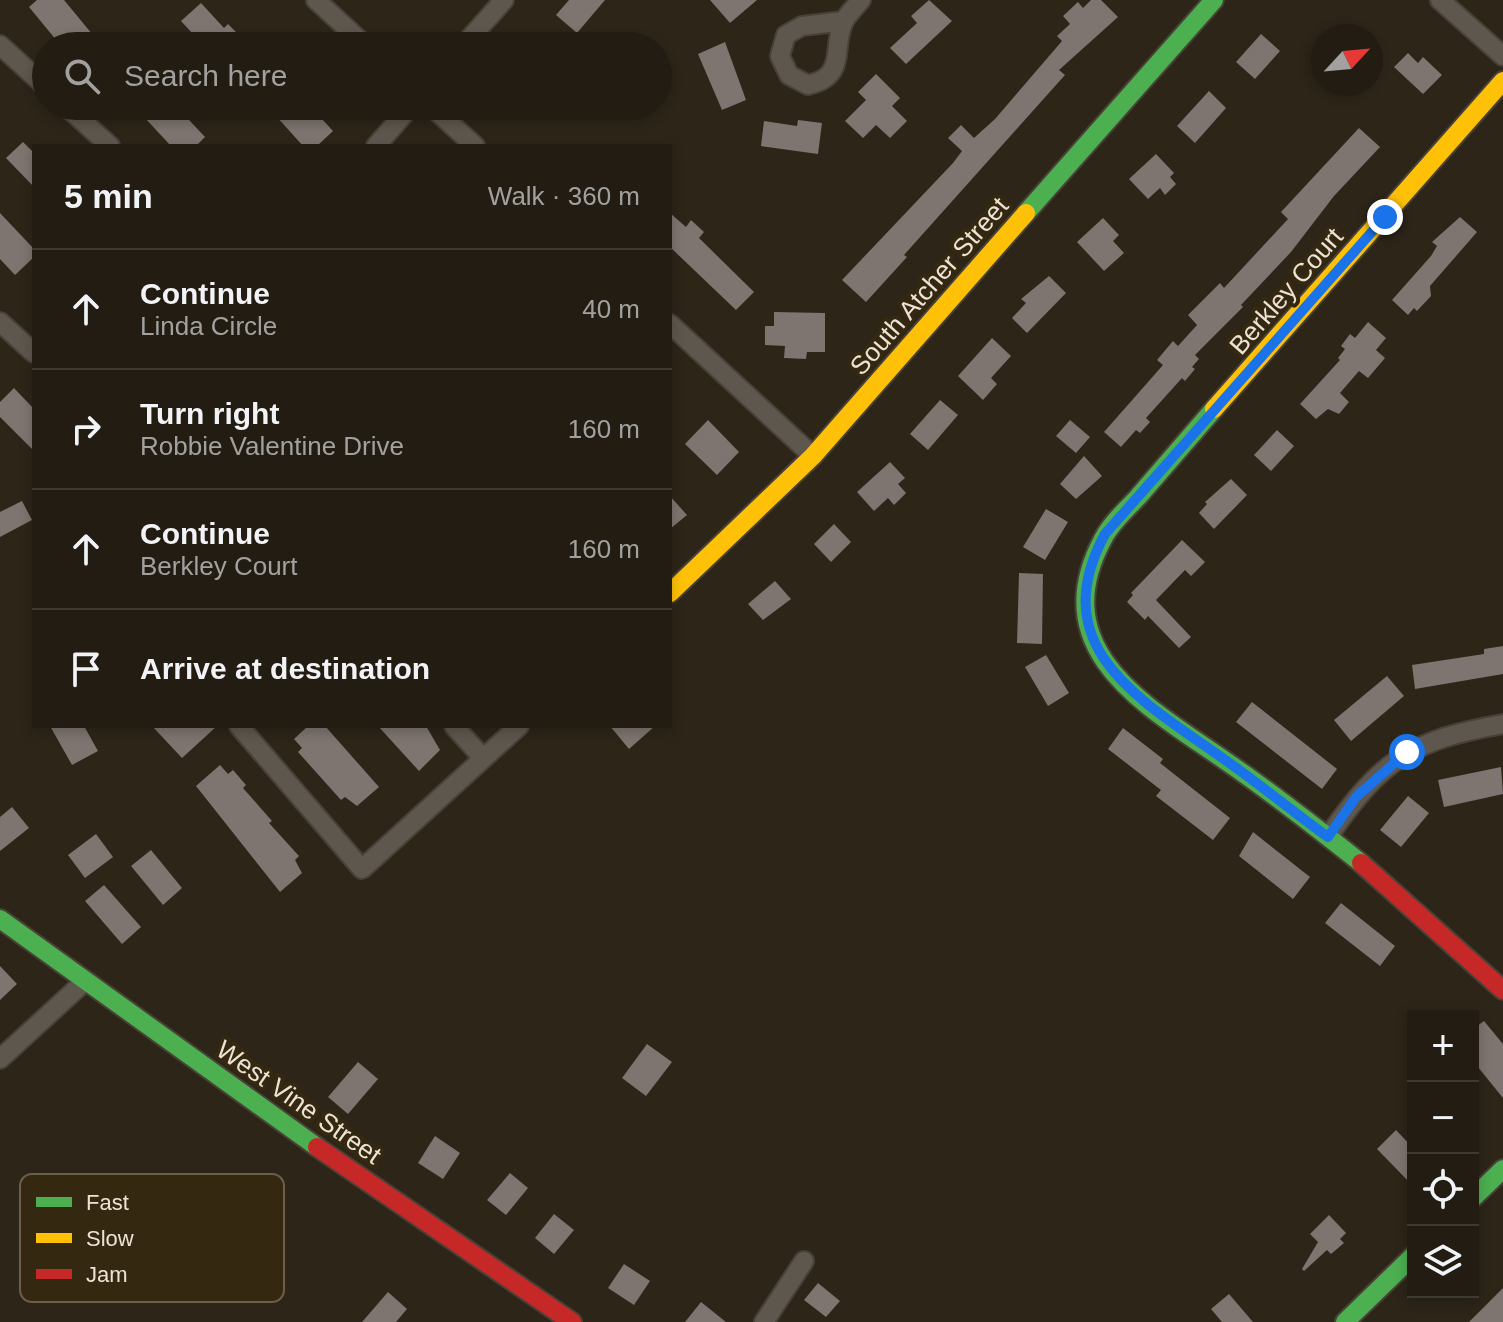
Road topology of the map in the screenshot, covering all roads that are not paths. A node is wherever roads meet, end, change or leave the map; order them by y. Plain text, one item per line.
1 (316, 0) edge
2 (504, 0) edge
3 (861, 0) edge
4 (1214, 0) edge
5 (1440, 0) edge
6 (844, 21) dead end
7 (351, 32) edge
8 (475, 32) edge
9 (0, 45) edge
10 (1503, 56) edge
11 (32, 74) edge
12 (1503, 81) edge
13 (81, 120) edge
14 (399, 120) edge
15 (446, 120) edge
16 (108, 144) edge
17 (378, 144) edge
18 (473, 144) edge
19 (672, 326) edge
20 (4, 334) edge
21 (32, 352) edge
22 (813, 456) junction
23 (672, 591) edge
24 (1503, 724) edge
25 (241, 728) edge
26 (456, 728) edge
27 (517, 728) edge
28 (483, 758) junction
29 (1328, 837) junction
30 (0, 919) edge
31 (84, 982) junction
32 (1503, 990) edge
33 (0, 1059) edge
34 (1503, 1169) edge
35 (1479, 1192) edge
36 (804, 1261) dead end
37 (1407, 1262) edge
38 (572, 1322) edge
39 (764, 1322) edge
40 (1345, 1322) edge

1 - 7 street
2 - 8 street
3 - 6 street
4 - 22 street, South Atcher Street
5 - 10 street
9 - 11 street
12 - 29 street, Berkley Court
13 - 16 street
14 - 17 street
15 - 18 street
19 - 22 street
20 - 21 street
22 - 23 street, South Atcher Street
24 - 29 street
25 - 28 street
26 - 28 street
27 - 28 street
29 - 32 street, Berkley Court
30 - 31 street, West Vine Street
31 - 33 street
31 - 38 street, West Vine Street
34 - 35 street
36 - 39 street
37 - 40 street

